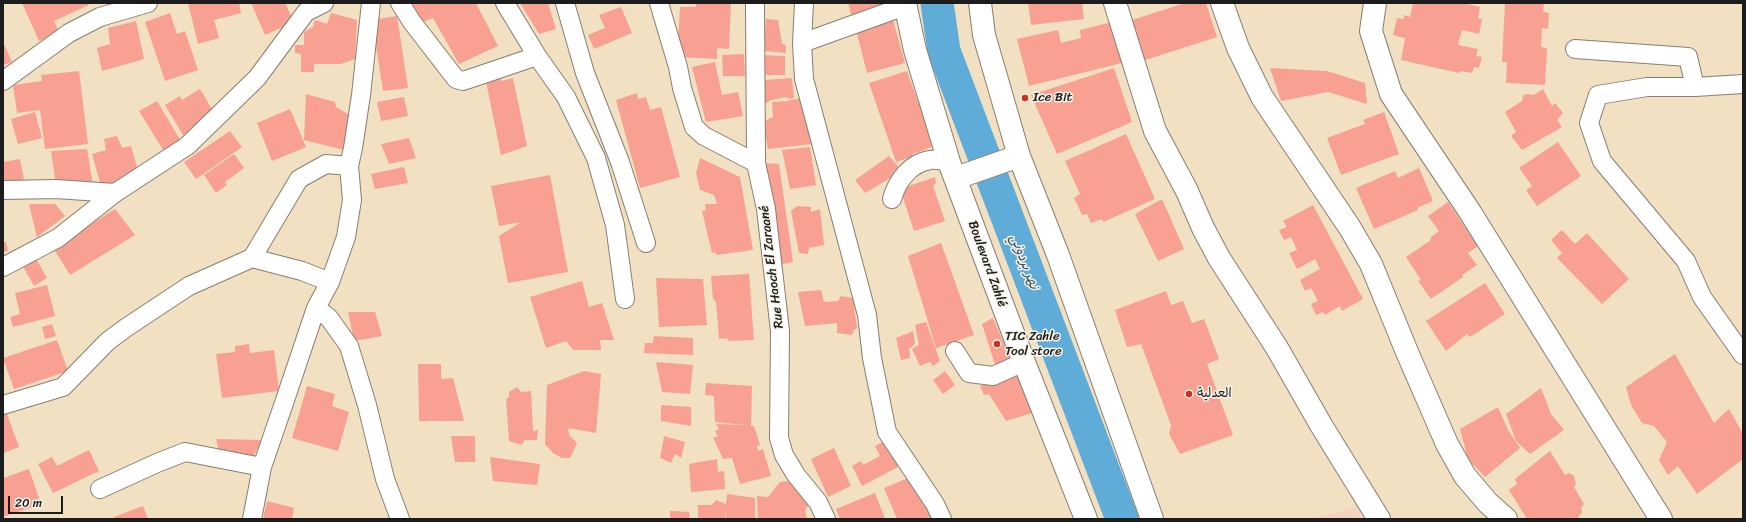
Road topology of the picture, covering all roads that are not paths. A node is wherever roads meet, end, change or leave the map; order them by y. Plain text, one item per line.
1 (148, 3) edge
2 (324, 3) edge
3 (371, 3) edge
4 (400, 3) edge
5 (505, 3) edge
6 (565, 3) edge
7 (659, 3) edge
8 (755, 3) edge
9 (804, 3) edge
10 (980, 3) edge
11 (1115, 3) edge
12 (1222, 3) edge
13 (1375, 3) edge
14 (905, 4) edge
15 (802, 43) junction
16 (1575, 49) dead end
17 (537, 56) junction
18 (3, 81) edge
19 (1743, 84) edge
20 (1695, 87) junction
21 (1019, 156) junction
22 (756, 163) junction
23 (348, 166) junction
24 (952, 170) junction
25 (3, 190) edge
26 (115, 193) junction
27 (892, 199) dead end
28 (646, 243) dead end
29 (252, 258) junction
30 (3, 267) edge
31 (330, 282) junction
32 (626, 299) dead end
33 (316, 308) junction
34 (955, 351) dead end
35 (1743, 355) edge
36 (1024, 362) junction
37 (3, 405) edge
38 (262, 467) junction
39 (100, 489) dead end
40 (252, 519) edge
41 (400, 519) edge
42 (826, 519) edge
43 (942, 519) edge
44 (1086, 519) edge
45 (1152, 519) edge
46 (1379, 519) edge
47 (1506, 519) edge
48 (1661, 519) edge

1 - 18 street
2 - 26 street
3 - 23 street
4 - 17 street
5 - 17 street
6 - 28 street
7 - 22 street
8 - 22 street, Rue Haoch El Zaraané
9 - 15 street
10 - 21 main road
11 - 46 main road
12 - 47 main road
13 - 48 main road
14 - 15 street
14 - 24 main road, Boulevard Zahlé
15 - 43 street
16 - 20 street
17 - 32 street
19 - 20 street
20 - 35 street
21 - 24 main road
21 - 45 main road
22 - 42 street, Rue Haoch El Zaraané
23 - 29 street
23 - 31 street
24 - 27 street
24 - 36 main road, Boulevard Zahlé
25 - 26 street
26 - 30 street
29 - 31 street
29 - 37 street
31 - 33 street
33 - 38 street
33 - 41 street
34 - 36 street
36 - 44 main road, Boulevard Zahlé
38 - 39 street
38 - 40 street

